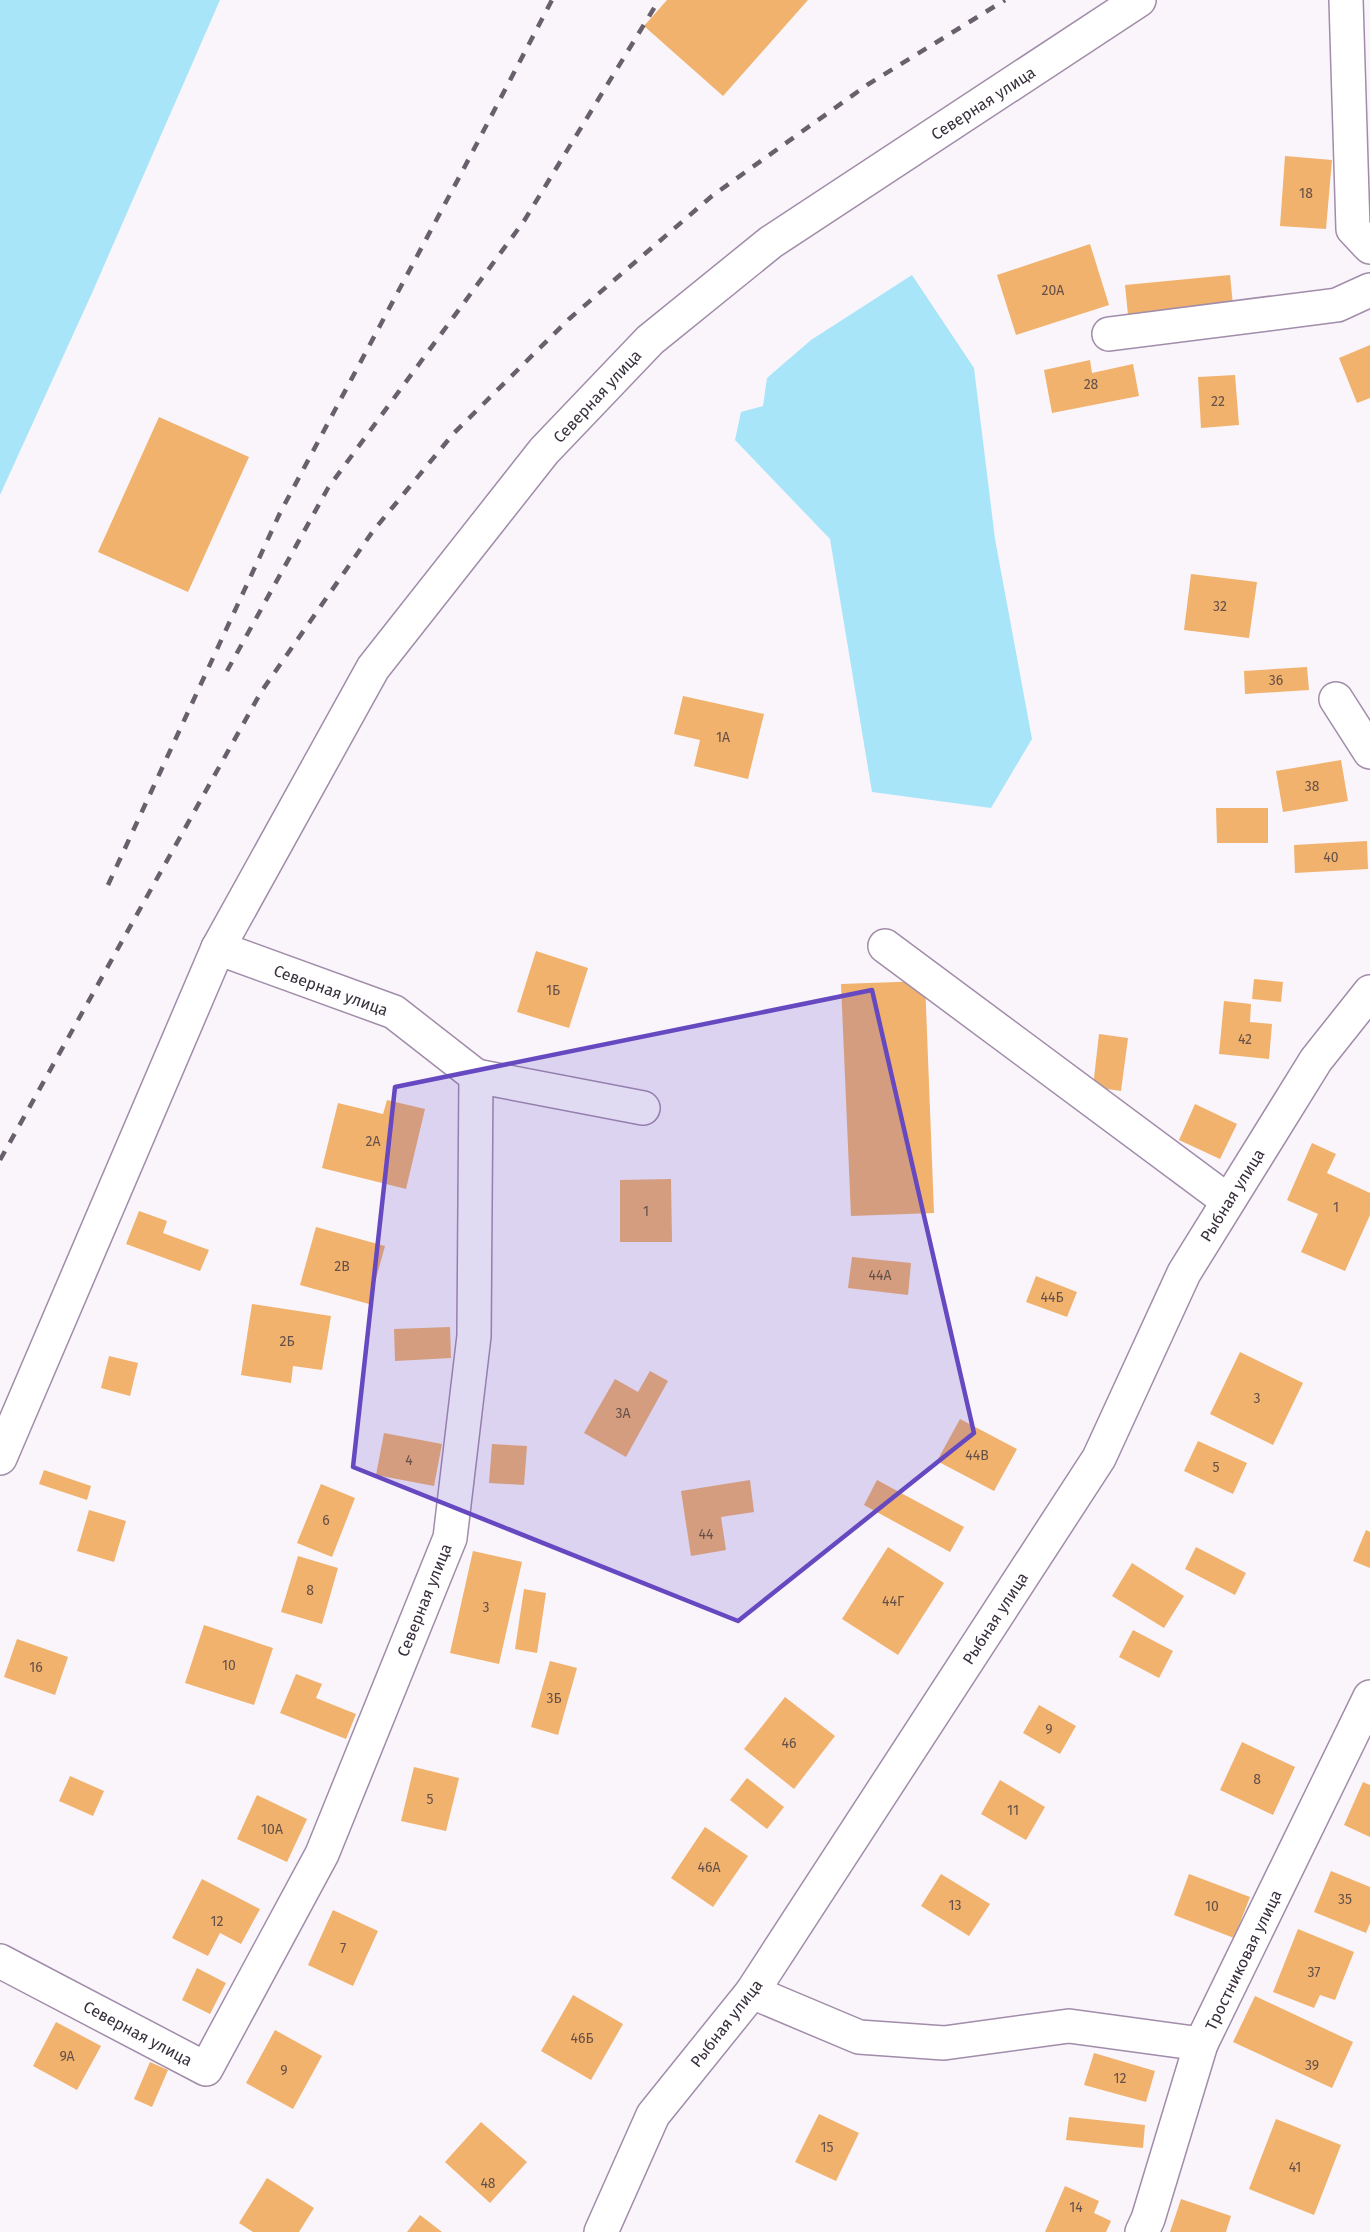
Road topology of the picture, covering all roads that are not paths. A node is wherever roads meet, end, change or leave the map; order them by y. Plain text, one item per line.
1 (1139, 0) edge
2 (1346, 0) edge
3 (1370, 247) edge
4 (1370, 290) edge
5 (1109, 334) dead end
6 (1336, 699) dead end
7 (1370, 752) edge
8 (885, 946) dead end
9 (218, 948) junction
10 (1370, 993) edge
11 (476, 1076) junction
12 (643, 1108) dead end
13 (1228, 1201) junction
14 (0, 1458) edge
15 (1370, 1697) edge
16 (0, 1960) edge
17 (752, 1992) junction
18 (1201, 2044) junction
19 (601, 2232) edge
20 (1142, 2232) edge

1 - 9 street, Северная улица
2 - 3 street
4 - 5 street
6 - 7 street
8 - 13 street
9 - 11 street, Северная улица
9 - 14 street, Северная улица
10 - 13 street, Рыбная улица
11 - 12 street
11 - 16 street, Северная улица
13 - 17 street, Рыбная улица
15 - 18 street, Тростниковая улица
17 - 18 street
17 - 19 street, Рыбная улица
18 - 20 street, Тростниковая улица

